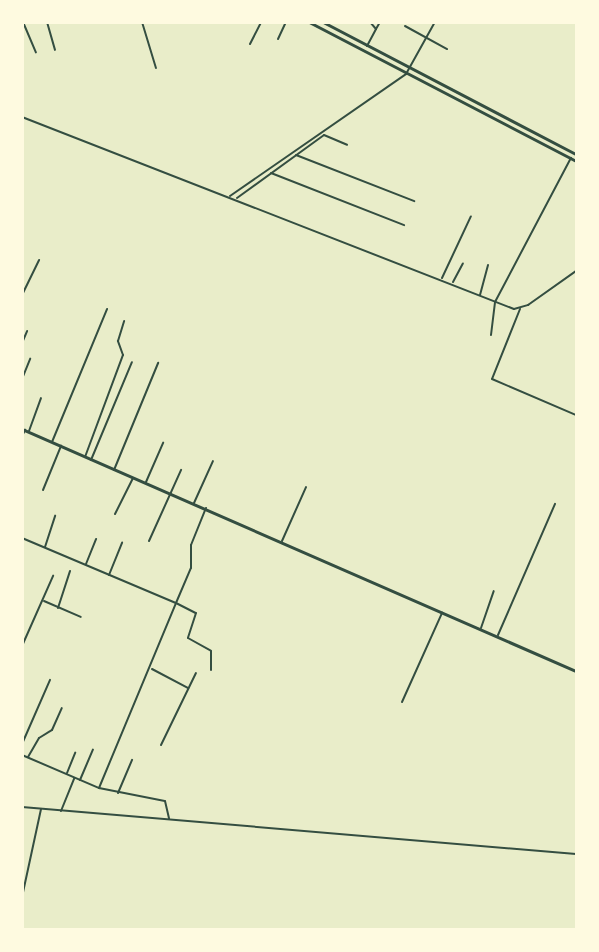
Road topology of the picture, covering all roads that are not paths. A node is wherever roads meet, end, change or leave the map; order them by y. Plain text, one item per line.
1 (23, 22) edge
2 (48, 22) edge
3 (142, 22) edge
4 (261, 22) edge
5 (286, 22) edge
6 (309, 22) edge
7 (323, 22) edge
8 (370, 22) edge
9 (380, 22) edge
10 (435, 22) edge
11 (405, 26) dead end
12 (376, 29) junction
13 (425, 38) junction
14 (278, 39) dead end
15 (250, 44) dead end
16 (367, 46) junction
17 (447, 49) dead end
18 (56, 50) dead end
19 (36, 52) dead end
20 (156, 68) dead end
21 (410, 70) junction
22 (406, 74) junction
23 (22, 117) edge
24 (348, 145) dead end
25 (576, 154) edge
26 (296, 155) junction
27 (571, 158) junction
28 (576, 161) edge
29 (270, 173) junction
30 (230, 196) junction
31 (237, 198) junction
32 (414, 201) dead end
33 (471, 216) dead end
34 (404, 225) dead end
35 (39, 260) dead end
36 (463, 263) dead end
37 (488, 265) dead end
38 (576, 271) edge
39 (442, 278) junction
40 (453, 282) junction
41 (22, 295) edge
42 (480, 295) junction
43 (495, 302) junction
44 (107, 309) dead end
45 (520, 309) junction
46 (124, 321) dead end
47 (28, 331) dead end
48 (491, 335) dead end
49 (22, 344) edge
50 (30, 359) dead end
51 (132, 362) dead end
52 (158, 363) dead end
53 (22, 379) edge
54 (41, 398) dead end
55 (576, 415) edge
56 (25, 430) edge
57 (22, 436) edge
58 (52, 442) junction
59 (163, 443) dead end
60 (61, 446) junction
61 (85, 457) junction
62 (91, 460) junction
63 (213, 461) dead end
64 (114, 470) junction
65 (181, 470) dead end
66 (133, 478) junction
67 (146, 484) junction
68 (306, 487) dead end
69 (43, 490) dead end
70 (170, 494) junction
71 (194, 503) junction
72 (555, 504) dead end
73 (206, 508) junction
74 (115, 514) dead end
75 (55, 516) dead end
76 (22, 538) edge
77 (96, 539) dead end
78 (149, 541) dead end
79 (282, 541) junction
80 (122, 543) dead end
81 (45, 548) junction
82 (86, 565) junction
83 (70, 571) dead end
84 (109, 575) junction
85 (53, 576) dead end
86 (494, 591) dead end
87 (44, 601) junction
88 (176, 603) junction
89 (58, 608) junction
90 (443, 612) junction
91 (81, 617) dead end
92 (481, 628) junction
93 (498, 635) junction
94 (22, 646) edge
95 (151, 669) junction
96 (211, 670) dead end
97 (576, 671) edge
98 (196, 673) dead end
99 (50, 680) dead end
100 (188, 688) junction
101 (402, 702) dead end
102 (62, 708) dead end
103 (22, 744) edge
104 (161, 744) dead end
105 (93, 750) dead end
106 (75, 753) dead end
107 (22, 755) edge
108 (28, 757) junction
109 (132, 760) dead end
110 (67, 774) junction
111 (74, 777) junction
112 (80, 780) junction
113 (99, 788) junction
114 (118, 793) junction
115 (22, 807) edge
116 (41, 809) junction
117 (61, 810) junction
118 (169, 820) junction
119 (576, 854) edge
120 (22, 896) edge

1 - 19 street
2 - 18 street
3 - 20 street
4 - 15 street
5 - 14 street
6 - 22 main road
7 - 16 main road
8 - 12 street
9 - 12 street
10 - 13 street
11 - 13 street
12 - 16 street
13 - 17 street
13 - 21 street
16 - 21 main road
21 - 22 street
21 - 25 main road
22 - 27 main road
22 - 30 street
23 - 30 street
24 - 26 street
26 - 29 street
26 - 32 street
27 - 28 main road
27 - 43 street
29 - 31 street
29 - 34 street
30 - 31 street
31 - 39 street
33 - 39 street
35 - 41 street
36 - 40 street
37 - 42 street
38 - 45 street
39 - 40 street
40 - 42 street
42 - 43 street
43 - 45 street
43 - 48 street
44 - 58 street
45 - 55 street
46 - 61 street
47 - 49 street
50 - 53 street
51 - 62 street
52 - 64 street
54 - 56 street
56 - 57 street
56 - 58 street
58 - 60 street
59 - 67 street
60 - 61 street
60 - 69 street
61 - 62 street
62 - 64 street
63 - 71 street
64 - 66 street
65 - 70 street
66 - 67 street
66 - 74 street
67 - 70 street
68 - 79 street
70 - 71 street
70 - 78 street
71 - 73 street
72 - 93 street
73 - 79 street
73 - 88 street
75 - 81 street
76 - 81 street
77 - 82 street
79 - 90 street
80 - 84 street
81 - 82 street
82 - 84 street
83 - 89 street
84 - 88 street
85 - 87 street
86 - 92 street
87 - 89 street
87 - 94 street
88 - 95 street
88 - 96 street
89 - 91 street
90 - 92 street
90 - 101 street
92 - 93 street
93 - 97 street
95 - 100 street
95 - 113 street
98 - 100 street
99 - 103 street
100 - 104 street
102 - 108 street
105 - 112 street
106 - 110 street
107 - 108 street
108 - 110 street
109 - 114 street
110 - 111 street
111 - 112 street
111 - 117 street
112 - 113 street
113 - 114 street
114 - 118 street
115 - 116 street
116 - 117 street
116 - 120 street
117 - 118 street
118 - 119 street

